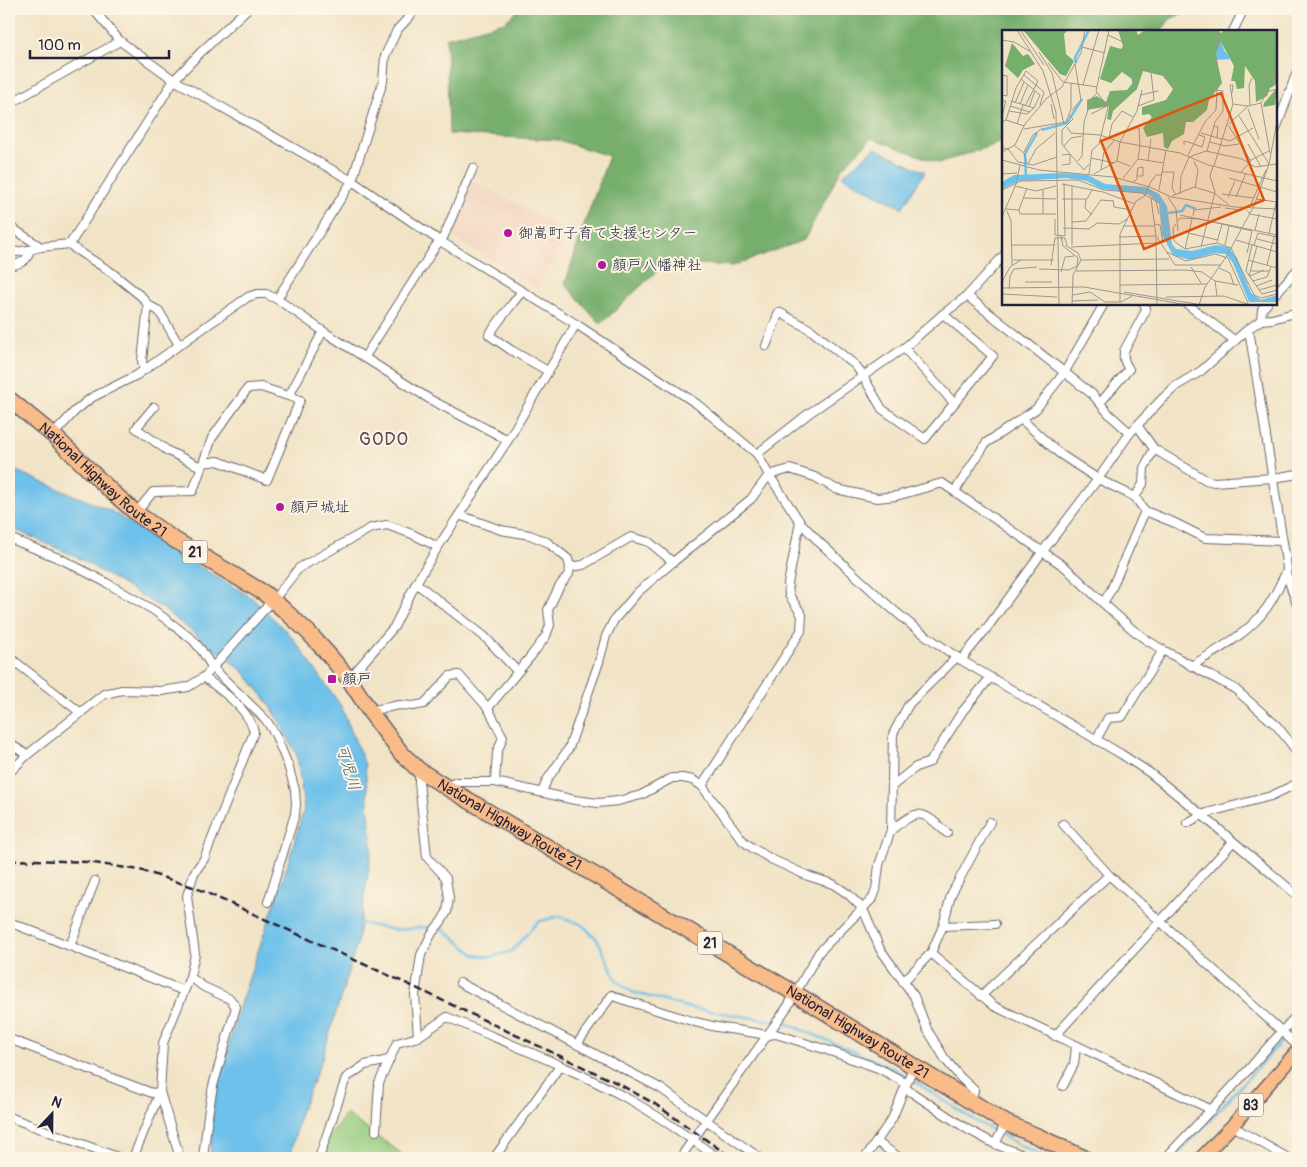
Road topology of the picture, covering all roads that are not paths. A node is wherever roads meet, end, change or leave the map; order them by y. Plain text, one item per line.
1 (93, 9) edge
2 (247, 9) edge
3 (400, 9) edge
4 (1244, 9) edge
5 (1234, 30) edge
6 (120, 41) junction
7 (1298, 69) edge
8 (174, 80) junction
9 (9, 104) edge
10 (1277, 126) edge
11 (473, 168) dead end
12 (352, 181) junction
13 (9, 226) edge
14 (440, 241) junction
15 (70, 244) junction
16 (41, 247) junction
17 (29, 250) junction
18 (9, 253) edge
19 (1002, 257) edge
20 (9, 266) edge
21 (1298, 269) edge
22 (522, 291) junction
23 (1277, 292) edge
24 (967, 296) junction
25 (277, 299) junction
26 (148, 305) junction
27 (1103, 305) edge
28 (1144, 305) edge
29 (1188, 305) edge
30 (1264, 307) edge
31 (1298, 312) edge
32 (943, 314) junction
33 (1261, 320) junction
34 (576, 324) junction
35 (1247, 330) junction
36 (323, 331) junction
37 (1234, 340) junction
38 (179, 345) junction
39 (766, 346) dead end
40 (904, 348) junction
41 (364, 358) junction
42 (144, 370) junction
43 (548, 371) junction
44 (1064, 373) junction
45 (863, 376) junction
46 (289, 396) junction
47 (9, 399) edge
48 (954, 403) junction
49 (1100, 403) junction
50 (154, 407) dead end
51 (1021, 419) junction
52 (1137, 425) junction
53 (1130, 433) junction
54 (53, 435) junction
55 (508, 440) junction
56 (1154, 449) junction
57 (757, 454) junction
58 (202, 465) junction
59 (1298, 474) edge
60 (769, 476) junction
61 (1273, 478) junction
62 (1098, 480) junction
63 (955, 491) junction
64 (1135, 497) junction
65 (1145, 511) junction
66 (136, 513) junction
67 (459, 515) junction
68 (800, 522) junction
69 (9, 538) edge
70 (1282, 541) junction
71 (438, 547) junction
72 (1043, 551) junction
73 (673, 562) junction
74 (570, 567) junction
75 (1286, 572) junction
76 (416, 584) junction
77 (1296, 592) edge
78 (269, 603) junction
79 (1103, 603) junction
80 (1298, 607) edge
81 (1163, 650) junction
82 (9, 657) edge
83 (959, 658) junction
84 (1191, 666) junction
85 (212, 667) junction
86 (517, 672) junction
87 (204, 677) junction
88 (990, 678) junction
89 (349, 679) junction
90 (488, 708) junction
91 (80, 713) junction
92 (373, 715) junction
93 (1096, 740) junction
94 (9, 742) edge
95 (27, 755) junction
96 (1298, 755) edge
97 (419, 770) junction
98 (9, 773) edge
99 (495, 782) junction
100 (1298, 783) edge
101 (702, 786) junction
102 (892, 786) junction
103 (446, 787) junction
104 (542, 792) junction
105 (1202, 815) junction
106 (990, 822) dead end
107 (1187, 823) dead end
108 (1063, 824) dead end
109 (891, 830) junction
110 (947, 833) dead end
111 (1233, 842) junction
112 (1109, 875) junction
113 (95, 882) dead end
114 (1298, 896) edge
115 (268, 902) dead end
116 (863, 909) junction
117 (9, 922) edge
118 (1160, 922) junction
119 (995, 924) dead end
120 (943, 926) junction
121 (70, 946) junction
122 (931, 953) junction
123 (190, 977) junction
124 (903, 982) junction
125 (460, 984) dead end
126 (184, 991) junction
127 (796, 994) junction
128 (981, 996) junction
129 (1298, 1014) edge
130 (1282, 1032) junction
131 (768, 1034) junction
132 (1055, 1036) junction
133 (418, 1037) junction
134 (9, 1039) edge
135 (577, 1044) junction
136 (1295, 1045) edge
137 (1076, 1046) junction
138 (1298, 1046) edge
139 (389, 1060) junction
140 (914, 1065) junction
141 (560, 1066) junction
142 (1064, 1086) dead end
143 (905, 1087) junction
144 (160, 1092) junction
145 (972, 1102) junction
146 (1212, 1110) junction
147 (9, 1118) edge
148 (707, 1121) junction
149 (1006, 1123) junction
150 (1232, 1126) junction
151 (376, 1131) dead end
152 (692, 1140) junction
153 (877, 1142) junction
154 (995, 1144) junction
155 (1170, 1153) dead end
156 (1018, 1156) edge
157 (120, 1158) edge
158 (133, 1158) edge
159 (180, 1158) edge
160 (203, 1158) edge
161 (319, 1158) edge
162 (494, 1158) edge
163 (680, 1158) edge
164 (718, 1158) edge
165 (760, 1158) edge
166 (865, 1158) edge
167 (900, 1158) edge
168 (1030, 1158) edge
169 (1084, 1158) edge
170 (1201, 1158) edge
171 (1288, 1158) edge

1 - 6 street
2 - 8 street
3 - 12 street
4 - 5 street
6 - 8 street
6 - 9 street
7 - 10 street
8 - 12 street
8 - 15 street
11 - 14 street
12 - 14 street
12 - 25 street
13 - 16 street
14 - 22 street
14 - 41 street
15 - 16 street
15 - 26 street
16 - 17 street
17 - 18 street
17 - 20 street
19 - 24 street
21 - 23 street
22 - 34 street
22 - 43 street
24 - 32 street
24 - 44 street
25 - 36 street
25 - 38 street
26 - 38 street
26 - 42 street
27 - 44 street
28 - 49 street
29 - 37 street
30 - 33 street
31 - 33 street
32 - 40 street
32 - 48 street
33 - 35 street
34 - 43 street
34 - 57 street
35 - 37 street
35 - 61 street
36 - 41 street
36 - 46 street
37 - 52 street
38 - 42 street
39 - 45 street
40 - 45 street
40 - 48 street
41 - 55 street
42 - 54 street
43 - 55 street
44 - 49 street
44 - 51 street
45 - 48 street
45 - 57 street
46 - 58 street
46 - 58 street
47 - 54 highway, National Highway Route 21 / 21
49 - 53 street
50 - 58 street
51 - 62 street
51 - 63 street
52 - 53 street
52 - 56 street
53 - 62 street
54 - 66 highway, National Highway Route 21 / 21
55 - 67 street
56 - 61 street
56 - 64 street
57 - 60 street
58 - 66 street
59 - 61 street
60 - 63 street
60 - 68 street
60 - 73 street
61 - 70 street
62 - 64 street
62 - 72 street
63 - 72 street
64 - 65 street
65 - 70 street
65 - 79 street
66 - 78 highway, National Highway Route 21 / 21
67 - 71 street
67 - 74 street
68 - 83 street
68 - 101 street
69 - 85 street
70 - 75 street
71 - 76 street
71 - 78 street
72 - 79 street
72 - 83 street
73 - 74 street
73 - 104 street
74 - 86 street
75 - 77 street
75 - 84 street
76 - 86 street
76 - 89 street
77 - 80 street
78 - 85 street
78 - 89 highway, National Highway Route 21 / 21
79 - 81 street
81 - 84 street
81 - 93 street
82 - 91 street
83 - 88 street
83 - 102 street
84 - 96 street
85 - 87 street
85 - 115 street
86 - 90 street
87 - 91 street
87 - 123 street
88 - 93 street
88 - 102 street
89 - 92 highway, National Highway Route 21 / 21
90 - 92 street
90 - 99 street
91 - 95 street
92 - 97 highway, National Highway Route 21 / 21
93 - 105 street
94 - 95 street
95 - 98 street
97 - 103 highway, National Highway Route 21 / 21
97 - 133 street
99 - 103 street
99 - 104 street
100 - 105 street
101 - 104 street
101 - 116 street
102 - 109 street
103 - 127 highway, National Highway Route 21 / 21
105 - 107 street
105 - 111 street
106 - 120 street
108 - 112 street
109 - 110 street
109 - 116 street
111 - 114 street
111 - 118 street
112 - 118 street
112 - 128 street
113 - 121 street
116 - 124 street
116 - 127 street
117 - 121 street
118 - 130 street
118 - 132 street
119 - 120 street
120 - 122 street
121 - 126 street
122 - 124 street
122 - 128 street
123 - 126 street
123 - 160 street
124 - 145 street
125 - 135 street
126 - 144 street
127 - 131 street
127 - 140 highway, National Highway Route 21 / 21
128 - 132 street
129 - 130 street
130 - 136 street
130 - 146 street
131 - 135 street
131 - 143 street
131 - 148 street
132 - 137 street
133 - 139 street
133 - 141 street
134 - 144 street
135 - 148 street
136 - 138 street
136 - 150 main road, 83
137 - 142 street
137 - 146 street
139 - 151 street
139 - 161 street
140 - 143 street
140 - 145 highway, National Highway Route 21 / 21
141 - 152 street
141 - 162 street
143 - 153 street
143 - 154 street
144 - 158 street
144 - 159 street
145 - 149 highway, National Highway Route 21 / 21
146 - 155 street
147 - 157 street
148 - 152 street
148 - 165 street
149 - 154 street
149 - 169 highway, National Highway Route 21 / 21
150 - 170 main road, 83
150 - 171 street
152 - 163 street
152 - 164 street
153 - 166 street
153 - 167 street
154 - 156 street
156 - 168 street

